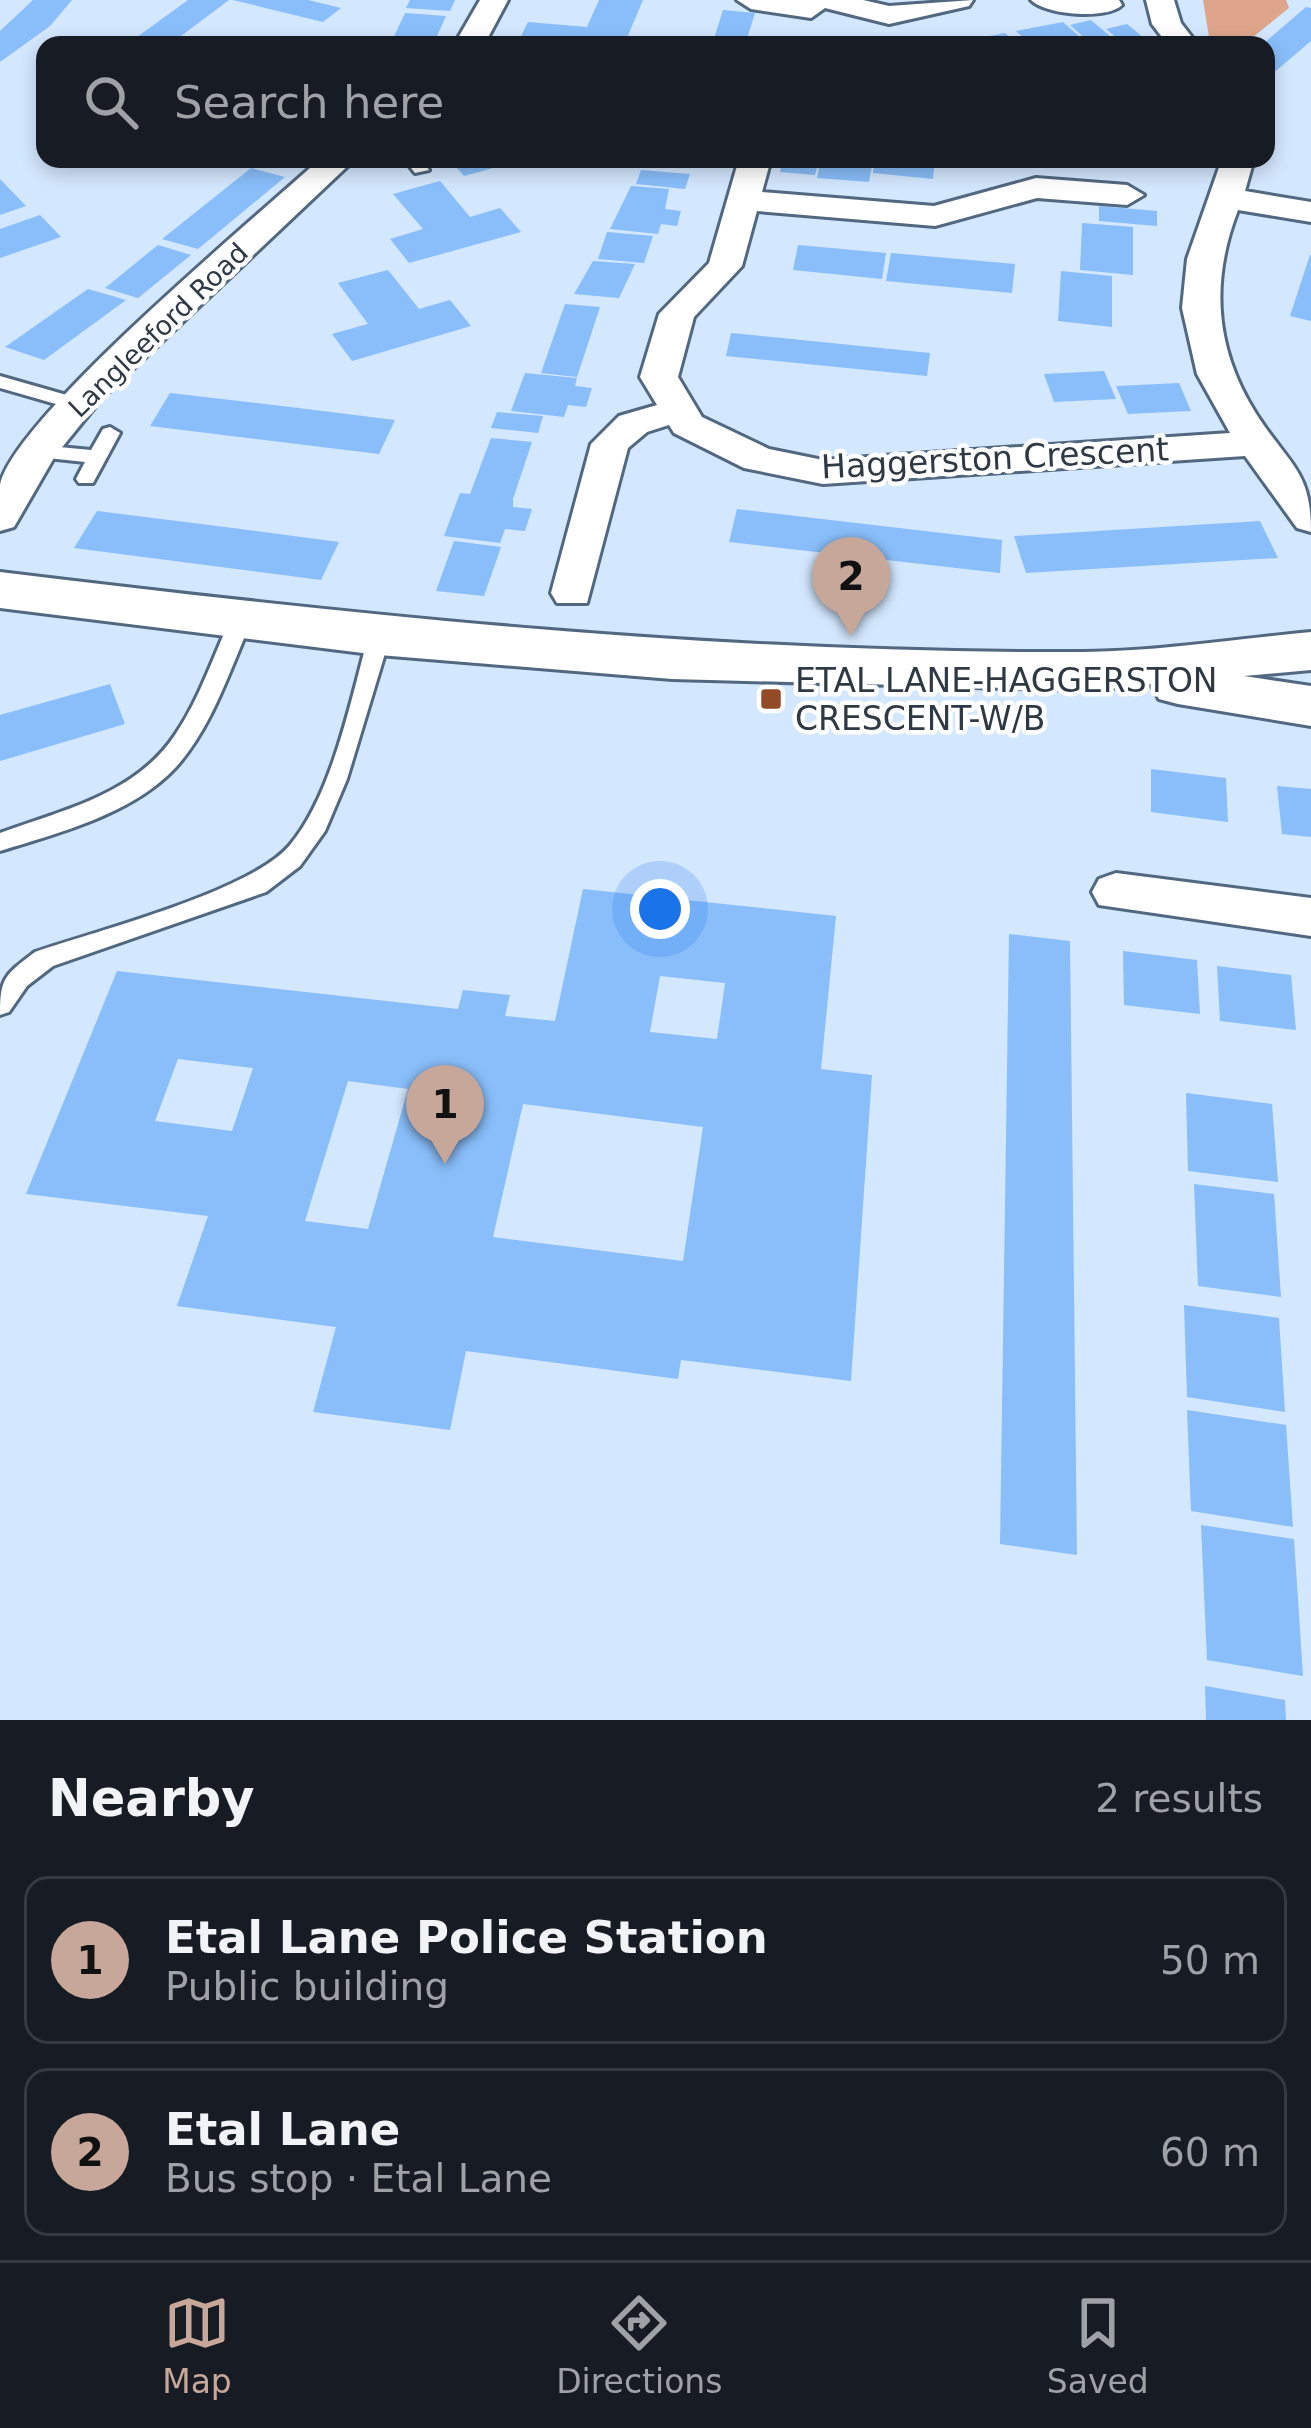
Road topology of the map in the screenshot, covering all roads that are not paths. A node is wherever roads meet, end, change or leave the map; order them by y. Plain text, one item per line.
1 (494, 0) edge
2 (751, 0) edge
3 (959, 0) edge
4 (1046, 0) edge
5 (1160, 0) edge
6 (820, 3) edge
7 (1108, 4) dead end
8 (474, 36) edge
9 (793, 36) edge
10 (1176, 36) edge
11 (329, 168) edge
12 (753, 168) edge
13 (1236, 168) edge
14 (1127, 195) dead end
15 (1229, 198) junction
16 (744, 200) junction
17 (1311, 212) edge
18 (0, 382) edge
19 (77, 404) junction
20 (679, 410) junction
21 (110, 433) dead end
22 (1257, 443) junction
23 (38, 451) junction
24 (97, 457) junction
25 (86, 479) dead end
26 (0, 518) edge
27 (1311, 519) edge
28 (0, 590) edge
29 (572, 592) dead end
30 (242, 618) junction
31 (379, 637) junction
32 (1311, 651) edge
33 (1089, 671) junction
34 (1311, 706) edge
35 (0, 842) edge
36 (1116, 892) dead end
37 (1311, 917) edge
38 (0, 1005) edge

1 - 8 street
2 - 6 street
3 - 6 street
4 - 7 street
5 - 10 street
6 - 9 street
11 - 19 street, Langleeford Road
12 - 16 street
13 - 15 street
14 - 16 street
15 - 17 street
15 - 22 street
16 - 20 street
18 - 19 lane
19 - 23 street, Langleeford Road
20 - 22 street, Haggerston Crescent
20 - 29 street
21 - 24 lane
22 - 27 street
23 - 24 lane
23 - 26 street, Langleeford Road
24 - 25 lane
28 - 30 street
30 - 31 street
30 - 35 lane
31 - 33 street
31 - 38 lane
32 - 33 street
33 - 34 street
36 - 37 street

